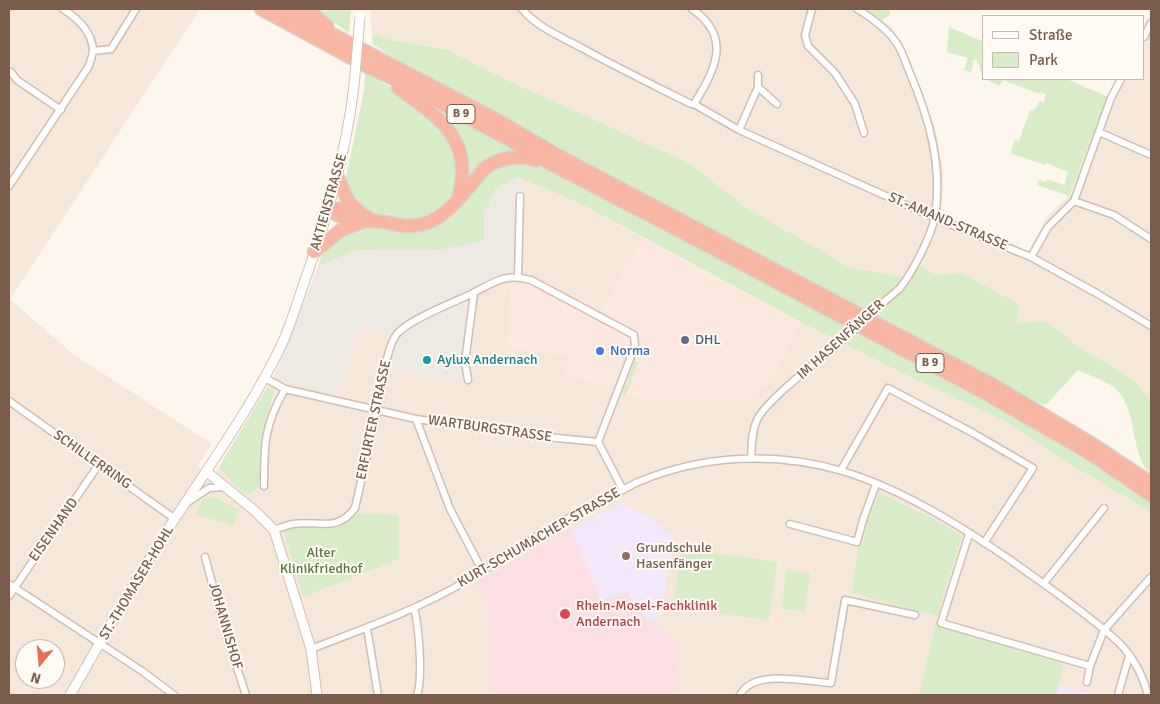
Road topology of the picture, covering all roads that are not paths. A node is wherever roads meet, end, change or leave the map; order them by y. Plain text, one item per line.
1 (62, 9) edge
2 (136, 9) edge
3 (261, 9) edge
4 (284, 9) edge
5 (306, 9) edge
6 (522, 9) edge
7 (692, 9) edge
8 (812, 9) edge
9 (857, 9) edge
10 (360, 13) edge
11 (1151, 23) edge
12 (1145, 35) edge
13 (351, 45) junction
14 (93, 51) junction
15 (370, 68) junction
16 (11, 72) dead end
17 (758, 75) dead end
18 (1120, 80) edge
19 (758, 87) junction
20 (694, 104) junction
21 (778, 104) dead end
22 (61, 110) junction
23 (739, 130) junction
24 (1099, 132) junction
25 (864, 133) dead end
26 (1151, 155) edge
27 (551, 164) junction
28 (12, 176) edge
29 (338, 178) junction
30 (9, 186) edge
31 (520, 196) dead end
32 (459, 197) junction
33 (1074, 202) junction
34 (327, 209) junction
35 (366, 218) junction
36 (934, 218) junction
37 (1151, 239) edge
38 (314, 252) junction
39 (1031, 257) junction
40 (518, 277) junction
41 (474, 293) junction
42 (1151, 326) edge
43 (265, 378) junction
44 (468, 380) dead end
45 (285, 389) junction
46 (9, 401) edge
47 (378, 411) junction
48 (416, 419) junction
49 (598, 442) junction
50 (752, 459) junction
51 (99, 464) junction
52 (841, 470) junction
53 (207, 472) junction
54 (1151, 483) edge
55 (876, 484) junction
56 (264, 486) dead end
57 (226, 487) junction
58 (623, 490) junction
59 (1151, 495) edge
60 (187, 502) junction
61 (1104, 508) dead end
62 (175, 519) junction
63 (790, 524) dead end
64 (274, 530) junction
65 (969, 534) junction
66 (984, 543) junction
67 (205, 557) dead end
68 (482, 570) junction
69 (1151, 577) edge
70 (1044, 583) junction
71 (11, 586) edge
72 (9, 596) edge
73 (414, 608) junction
74 (915, 615) dead end
75 (367, 628) junction
76 (1104, 630) junction
77 (99, 644) junction
78 (311, 649) junction
79 (1129, 656) junction
80 (1090, 666) junction
81 (1087, 682) dead end
82 (1149, 692) edge
83 (70, 695) edge
84 (174, 695) edge
85 (246, 695) edge
86 (317, 695) edge
87 (378, 695) edge
88 (417, 695) edge
89 (740, 695) edge
90 (1118, 695) edge

1 - 14 street
2 - 14 street
3 - 15 highway, B 9
4 - 13 highway, B 9
5 - 13 highway
6 - 20 street, ST.-AMAND-STRASSE
7 - 20 street
8 - 25 street
9 - 36 street, IM HASENFÄNGER
10 - 29 street, AKTIENSTRASSE, bridge
11 - 12 street
13 - 54 highway, B 9
14 - 22 street
15 - 27 highway, B 9
15 - 32 highway
16 - 22 street
17 - 19 street
18 - 24 street
19 - 21 street
19 - 23 street
20 - 23 street, ST.-AMAND-STRASSE
22 - 28 street
23 - 36 street, ST.-AMAND-STRASSE
24 - 26 street
24 - 33 street
27 - 32 highway
27 - 59 highway, B 9
28 - 30 street
29 - 34 street, AKTIENSTRASSE
29 - 35 highway
31 - 40 street
32 - 35 highway
33 - 37 street
33 - 39 street
34 - 35 highway
34 - 38 street, AKTIENSTRASSE
35 - 38 highway
36 - 39 street, ST.-AMAND-STRASSE
36 - 50 street, IM HASENFÄNGER, bridge
38 - 43 street, AKTIENSTRASSE
39 - 42 street, ST.-AMAND-STRASSE
40 - 41 street, ERFURTER STRASSE
40 - 49 street
41 - 44 street
41 - 47 street, ERFURTER STRASSE
43 - 45 street
43 - 53 street, AKTIENSTRASSE
45 - 47 street, WARTBURGSTRASSE
45 - 56 street
46 - 51 street, SCHILLERRING
47 - 48 street, WARTBURGSTRASSE
47 - 64 street, ERFURTER STRASSE
48 - 49 street, WARTBURGSTRASSE
48 - 68 street
49 - 58 street
50 - 52 street, KURT-SCHUMACHER-STRASSE
50 - 58 street, KURT-SCHUMACHER-STRASSE
51 - 62 street, SCHILLERRING
51 - 71 street, EISENHAND
52 - 55 street, KURT-SCHUMACHER-STRASSE
52 - 66 street
53 - 57 street
53 - 60 street, ST.-THOMASER-HOHL
55 - 63 street
55 - 65 street, KURT-SCHUMACHER-STRASSE
57 - 60 street
57 - 64 street
58 - 68 street, KURT-SCHUMACHER-STRASSE
60 - 62 street, ST.-THOMASER-HOHL
61 - 70 street
62 - 77 street, ST.-THOMASER-HOHL
64 - 78 street
65 - 66 street, KURT-SCHUMACHER-STRASSE
65 - 80 street
66 - 70 street, KURT-SCHUMACHER-STRASSE
67 - 85 street, JOHANNISHOF
68 - 73 street, KURT-SCHUMACHER-STRASSE
69 - 76 street
70 - 76 street, KURT-SCHUMACHER-STRASSE
71 - 72 street, EISENHAND
71 - 77 street
73 - 75 street, KURT-SCHUMACHER-STRASSE
73 - 88 street
74 - 89 street
75 - 78 street, KURT-SCHUMACHER-STRASSE
75 - 87 street
76 - 79 street, KURT-SCHUMACHER-STRASSE
76 - 80 street
77 - 83 street, ST.-THOMASER-HOHL
77 - 84 street
78 - 86 street
79 - 82 street, KURT-SCHUMACHER-STRASSE
79 - 90 street
80 - 81 street

